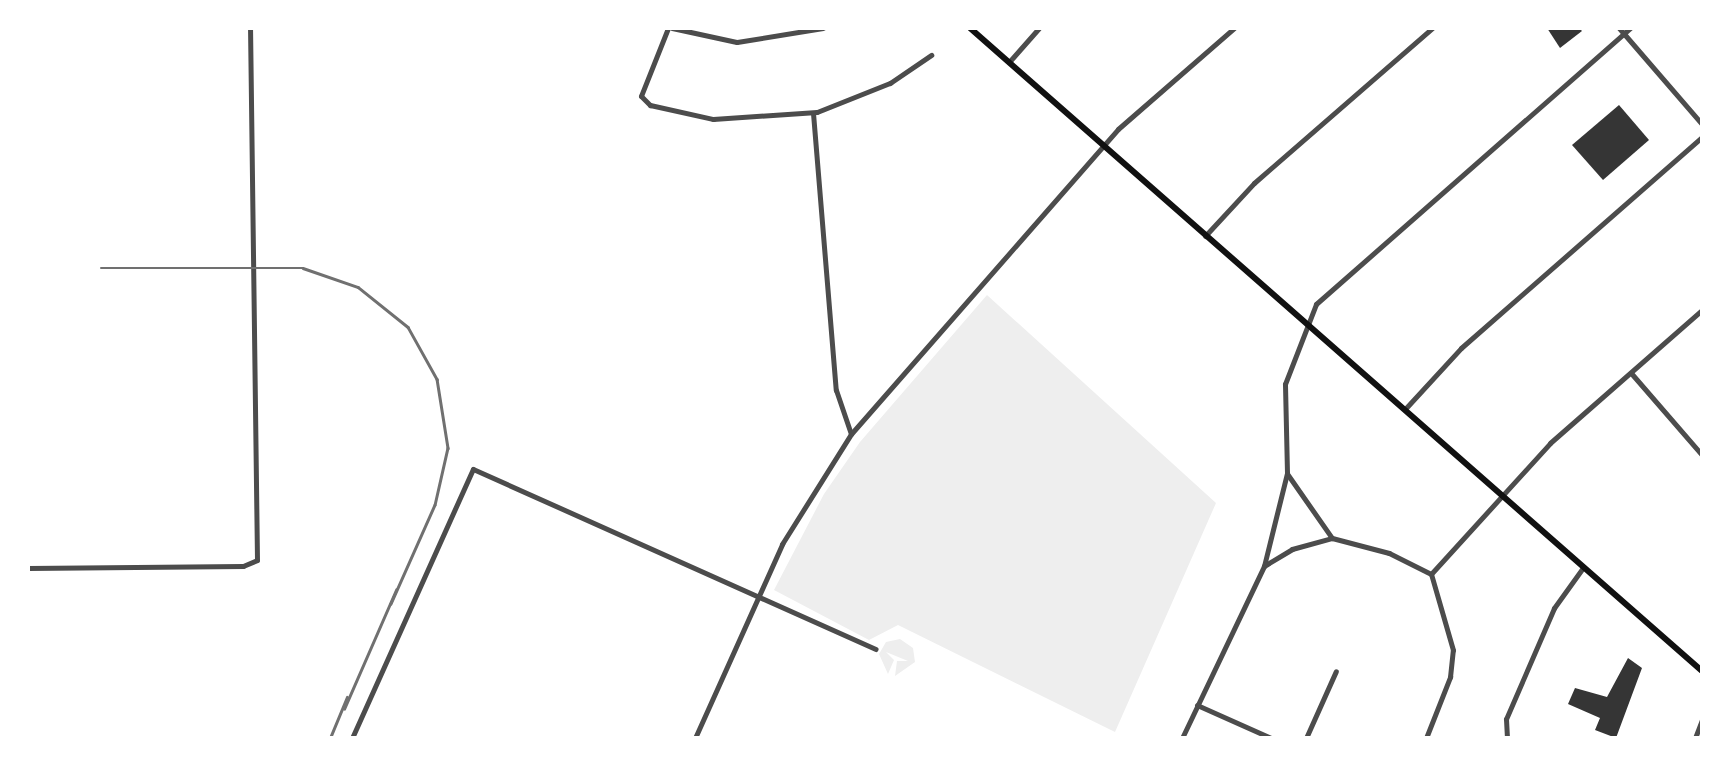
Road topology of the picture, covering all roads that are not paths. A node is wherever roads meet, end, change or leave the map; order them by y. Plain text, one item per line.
1 (250, 28) edge
2 (670, 28) edge
3 (823, 28) edge
4 (970, 28) edge
5 (1039, 28) edge
6 (1234, 28) edge
7 (1432, 28) edge
8 (1630, 28) edge
9 (1621, 30) edge
10 (931, 55) dead end
11 (1009, 62) junction
12 (813, 112) junction
13 (1702, 124) edge
14 (1702, 137) edge
15 (1104, 146) junction
16 (1205, 236) junction
17 (1702, 310) edge
18 (1306, 323) junction
19 (1631, 373) junction
20 (1402, 412) junction
21 (850, 434) junction
22 (1702, 455) edge
23 (1288, 474) junction
24 (1501, 499) junction
25 (1332, 538) junction
26 (1264, 566) junction
27 (28, 568) edge
28 (1582, 569) junction
29 (1432, 574) junction
30 (759, 595) junction
31 (876, 649) dead end
32 (1702, 671) edge
33 (1336, 672) dead end
34 (1196, 705) junction
35 (1702, 720) edge
36 (352, 738) edge
37 (695, 738) edge
38 (1182, 738) edge
39 (1272, 738) edge
40 (1306, 738) edge
41 (1426, 738) edge
42 (1507, 738) edge
43 (1694, 738) edge

1 - 27 street
2 - 3 street
2 - 12 street
4 - 11 main road
5 - 11 street
6 - 15 street
7 - 16 street
8 - 9 street
9 - 13 street
9 - 18 street
10 - 12 street
11 - 15 main road
12 - 21 street
14 - 20 street
15 - 16 main road
15 - 21 street
16 - 18 main road
17 - 19 street
18 - 20 main road
18 - 23 street
19 - 22 street
19 - 24 street
20 - 24 main road
21 - 30 street
23 - 25 street
23 - 26 street
24 - 28 main road
24 - 29 street
25 - 26 street
25 - 29 street
26 - 34 street
28 - 32 main road
28 - 42 street
29 - 41 street
30 - 31 street
30 - 36 street
30 - 37 street
33 - 40 street
34 - 38 street
34 - 39 street
35 - 43 street

